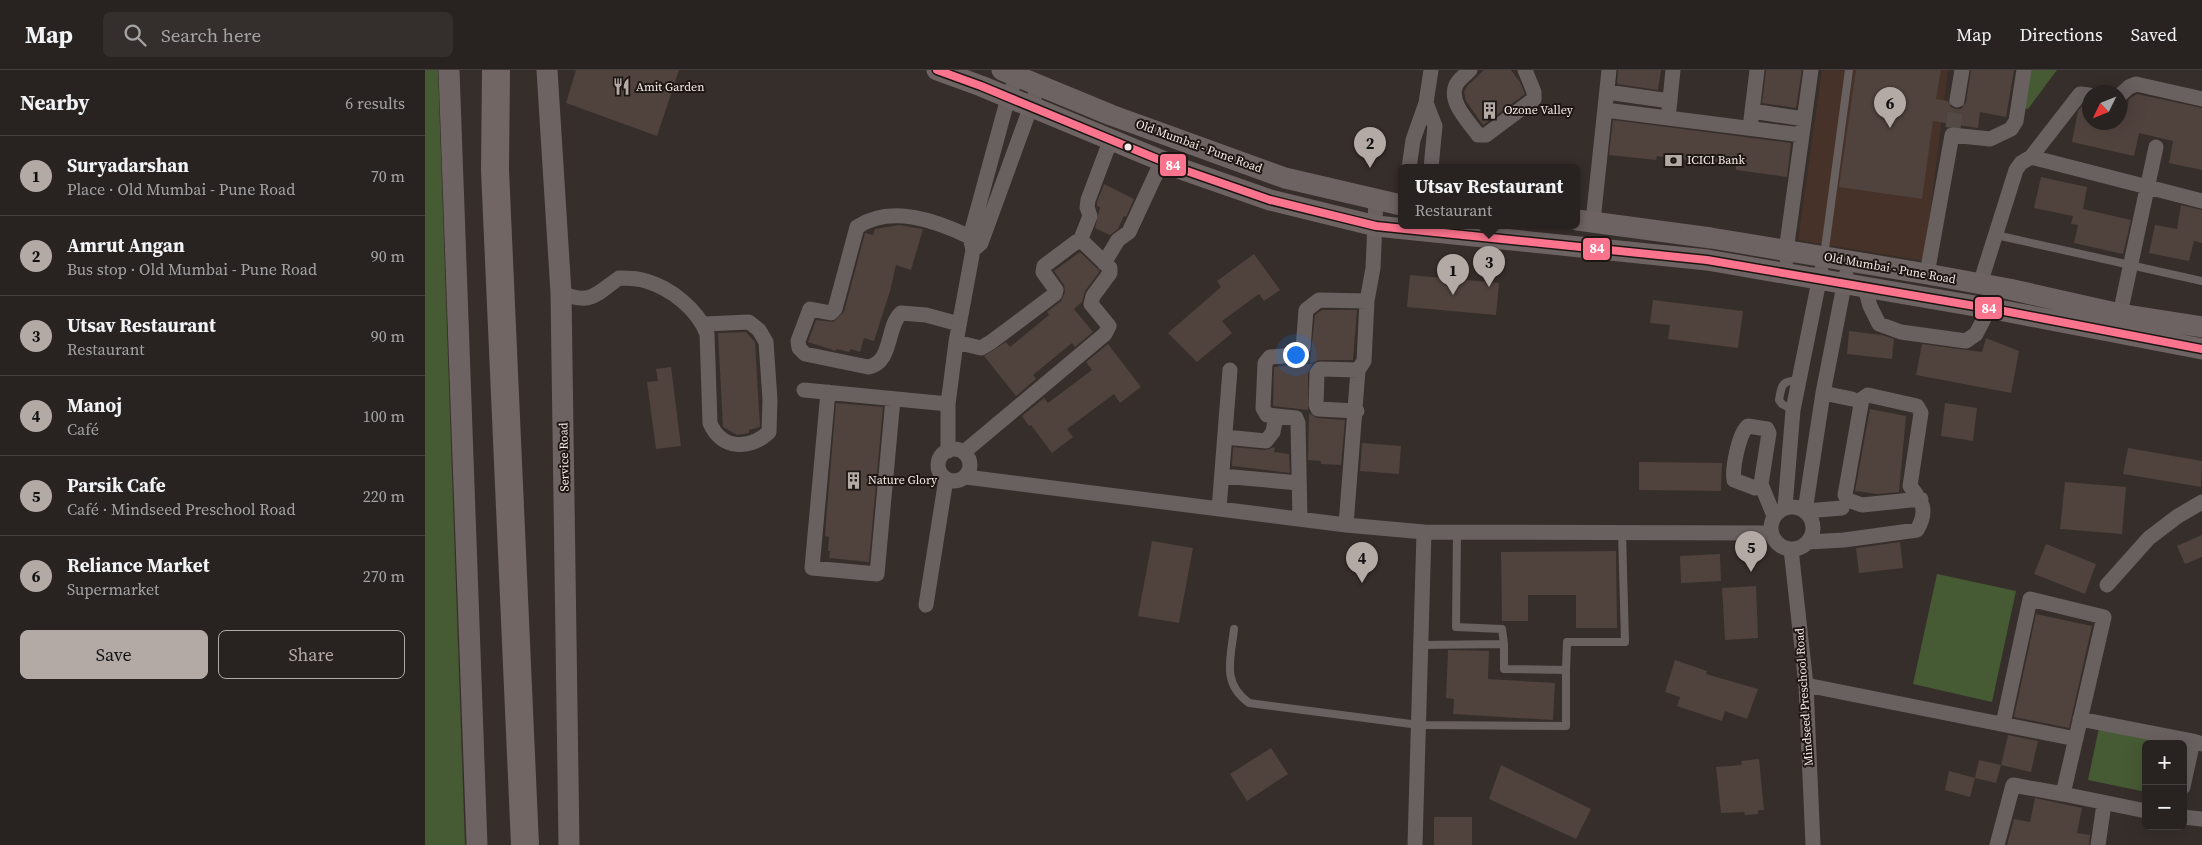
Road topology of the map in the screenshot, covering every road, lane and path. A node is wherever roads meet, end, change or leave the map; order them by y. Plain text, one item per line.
1 (449, 70) edge
2 (496, 70) edge
3 (547, 70) edge
4 (937, 70) edge
5 (1470, 70) edge
6 (1525, 70) edge
7 (1609, 70) edge
8 (1673, 70) edge
9 (1757, 70) edge
10 (1811, 70) edge
11 (1849, 70) edge
12 (1962, 70) edge
13 (2024, 70) edge
14 (1009, 73) edge
15 (1430, 75) edge
16 (1039, 84) junction
17 (1456, 85) junction
18 (2127, 88) edge
19 (1607, 92) junction
20 (2082, 94) edge
21 (1008, 98) junction
22 (2202, 99) edge
23 (1957, 100) tunnel mouth
24 (1670, 101) junction
25 (1426, 103) junction
26 (1031, 108) junction
27 (1605, 110) junction
28 (1752, 111) junction
29 (1668, 118) junction
30 (1804, 119) junction
31 (1751, 128) junction
32 (1802, 135) junction
33 (1111, 139) junction
34 (2156, 147) dead end
35 (2031, 157) junction
36 (1162, 161) junction
37 (1410, 164) edge
38 (1431, 164) edge
39 (2148, 188) junction
40 (1376, 199) junction
41 (2202, 201) edge
42 (1398, 204) edge
43 (1585, 220) edge
44 (1376, 226) junction
45 (1398, 227) edge
46 (1435, 229) edge
47 (1996, 235) junction
48 (1080, 241) junction
49 (971, 243) junction
50 (1786, 251) junction
51 (1824, 257) junction
52 (1849, 261) junction
53 (1104, 263) junction
54 (2131, 265) junction
55 (1927, 274) junction
56 (1789, 275) junction
57 (1819, 281) junction
58 (2202, 281) edge
59 (1980, 284) junction
60 (1855, 287) junction
61 (561, 293) junction
62 (1367, 301) junction
63 (1989, 309) junction
64 (2120, 314) junction
65 (703, 324) junction
66 (959, 324) junction
67 (2202, 327) edge
68 (956, 342) junction
69 (2202, 349) edge
70 (1230, 370) dead end
71 (1358, 370) junction
72 (1824, 389) junction
73 (804, 390) dead end
74 (828, 392) junction
75 (1853, 394) dead end
76 (893, 398) junction
77 (948, 404) junction
78 (1357, 411) junction
79 (1276, 416) junction
80 (1225, 437) junction
81 (948, 450) junction
82 (964, 452) junction
83 (1222, 476) junction
84 (966, 477) junction
85 (946, 479) junction
86 (1299, 482) junction
87 (1761, 484) dead end
88 (1921, 499) junction
89 (2202, 502) edge
90 (1842, 508) dead end
91 (1219, 509) junction
92 (1805, 511) junction
93 (1779, 512) junction
94 (1300, 519) junction
95 (1346, 525) junction
96 (1424, 532) junction
97 (1457, 532) junction
98 (1622, 532) junction
99 (1771, 533) junction
100 (1808, 542) junction
101 (1791, 549) junction
102 (2107, 585) dead end
103 (926, 605) dead end
104 (1234, 629) dead end
105 (1503, 644) junction
106 (1421, 645) junction
107 (1566, 670) junction
108 (1806, 684) junction
109 (2080, 719) junction
110 (2003, 724) junction
111 (1419, 725) junction
112 (2076, 738) junction
113 (2198, 742) edge
114 (2184, 785) edge
115 (2063, 794) junction
116 (2104, 804) junction
117 (2142, 810) edge
118 (2187, 818) edge
119 (2202, 819) edge
120 (477, 845) edge
121 (525, 845) edge
122 (569, 845) edge
123 (1415, 845) edge
124 (1813, 845) edge
125 (1997, 845) edge
126 (2098, 845) edge

1 - 120 main road
2 - 121 highway
3 - 61 main road, Service Road
4 - 21 main road, Old Mumbai - Pune Road
5 - 17 street
6 - 17 street
7 - 19 street
8 - 24 street
9 - 28 street
10 - 30 street
11 - 51 lane
12 - 23 street
13 - 55 street
14 - 16 main road, Old Mumbai - Pune Road
14 - 21 street
15 - 17 street
15 - 25 street
16 - 26 street
16 - 40 main road, Old Mumbai - Pune Road
18 - 22 street
19 - 24 street
19 - 27 street
20 - 35 street
21 - 26 main road, Old Mumbai - Pune Road
21 - 49 street
24 - 29 street
25 - 37 street
25 - 38 street
26 - 33 main road, Old Mumbai - Pune Road
26 - 49 street
27 - 29 street
27 - 43 street
28 - 30 street
28 - 31 street
29 - 31 street
30 - 32 street
31 - 32 street
32 - 50 street
33 - 36 main road, Old Mumbai - Pune Road
33 - 48 street
34 - 39 street
35 - 39 street
35 - 47 street
36 - 44 main road, Old Mumbai - Pune Road
36 - 53 street
39 - 41 street
39 - 54 street
40 - 42 main road, Old Mumbai - Pune Road
40 - 44 street
43 - 50 main road, Old Mumbai - Pune Road
44 - 45 main road, Old Mumbai - Pune Road
44 - 62 street
46 - 56 main road, Old Mumbai - Pune Road
47 - 54 lane
47 - 59 street
48 - 53 street
48 - 68 street
49 - 66 street
49 - 66 street
50 - 51 main road, Old Mumbai - Pune Road
50 - 56 street
51 - 52 main road, Old Mumbai - Pune Road
51 - 57 street
52 - 55 main road, Old Mumbai - Pune Road
52 - 60 street
53 - 82 street
54 - 58 lane
54 - 64 street
55 - 59 main road, Old Mumbai - Pune Road
56 - 57 main road, Old Mumbai - Pune Road
57 - 60 main road, Old Mumbai - Pune Road
57 - 93 street
59 - 64 main road, Old Mumbai - Pune Road
60 - 63 main road, Old Mumbai - Pune Road
60 - 63 street
60 - 72 street
61 - 65 street
61 - 122 main road, Service Road
62 - 71 street
62 - 79 street
63 - 69 main road, Old Mumbai - Pune Road
64 - 67 main road, Old Mumbai - Pune Road
65 - 65 street
66 - 68 street
68 - 77 street
70 - 80 street
71 - 78 street
71 - 78 street
72 - 75 street
72 - 92 street
73 - 74 street
74 - 76 street
74 - 76 street
76 - 77 street
77 - 81 street
78 - 95 street
79 - 80 street
79 - 86 street
80 - 83 street
81 - 82 street
81 - 85 street
82 - 84 street
83 - 86 street
83 - 91 street
84 - 85 street
84 - 91 street
85 - 103 street
86 - 94 street
87 - 93 street
88 - 88 street
88 - 100 street
89 - 102 street
90 - 92 street
91 - 94 street
92 - 93 street
92 - 100 street
93 - 99 street
94 - 95 street
95 - 96 street
96 - 97 street
96 - 106 street
97 - 98 street
97 - 105 lane
98 - 99 street
98 - 107 lane
99 - 101 street
100 - 101 street
101 - 108 street, Mindseed Preschool Road
104 - 111 lane
105 - 106 lane
105 - 107 lane
106 - 111 street
107 - 111 lane
108 - 110 street
108 - 124 street, Mindseed Preschool Road
109 - 110 street
109 - 112 street
109 - 113 street
110 - 112 street
111 - 123 street
112 - 115 street
113 - 114 street
115 - 116 street
115 - 125 street
116 - 117 street
116 - 126 street
118 - 119 street

